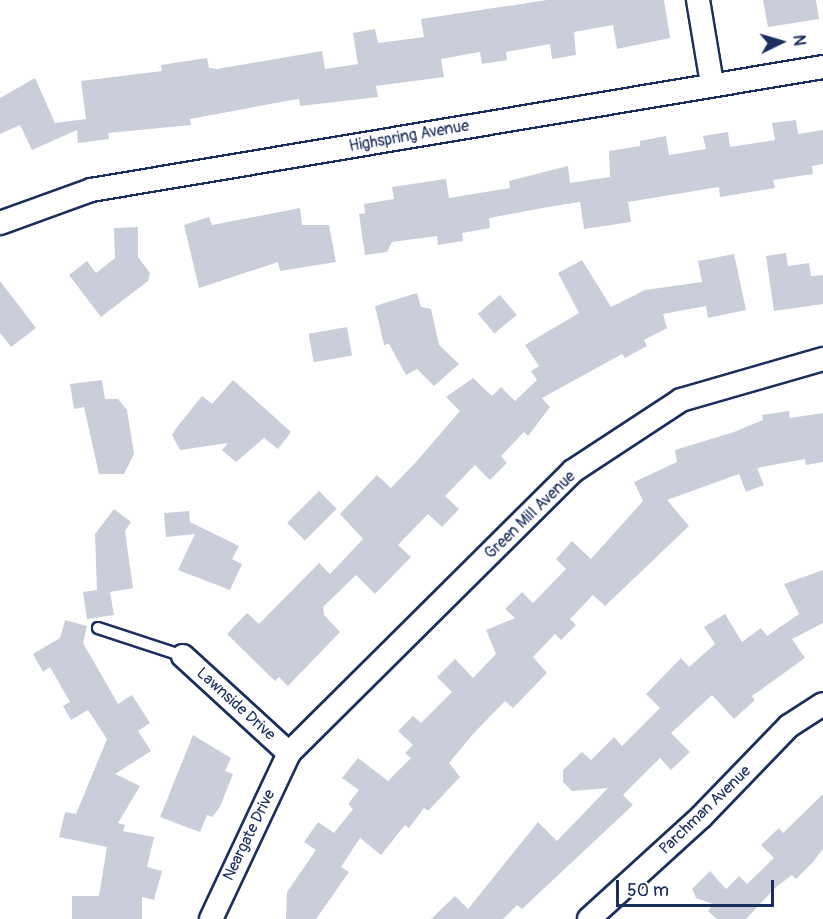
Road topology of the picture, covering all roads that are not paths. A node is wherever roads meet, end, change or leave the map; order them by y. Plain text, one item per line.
1 (698, 0) edge
2 (823, 67) edge
3 (712, 84) junction
4 (0, 223) edge
5 (823, 359) edge
6 (98, 628) dead end
7 (183, 656) joint
8 (823, 704) edge
9 (289, 753) junction
10 (211, 919) edge
11 (588, 919) edge

1 - 3 street
2 - 3 street, Highspring Avenue
3 - 4 street, Highspring Avenue
5 - 9 street, Green Mill Avenue
6 - 7 lane
7 - 9 street, Lawnside Drive
8 - 11 street, Parchman Avenue
9 - 10 street, Neargate Drive

